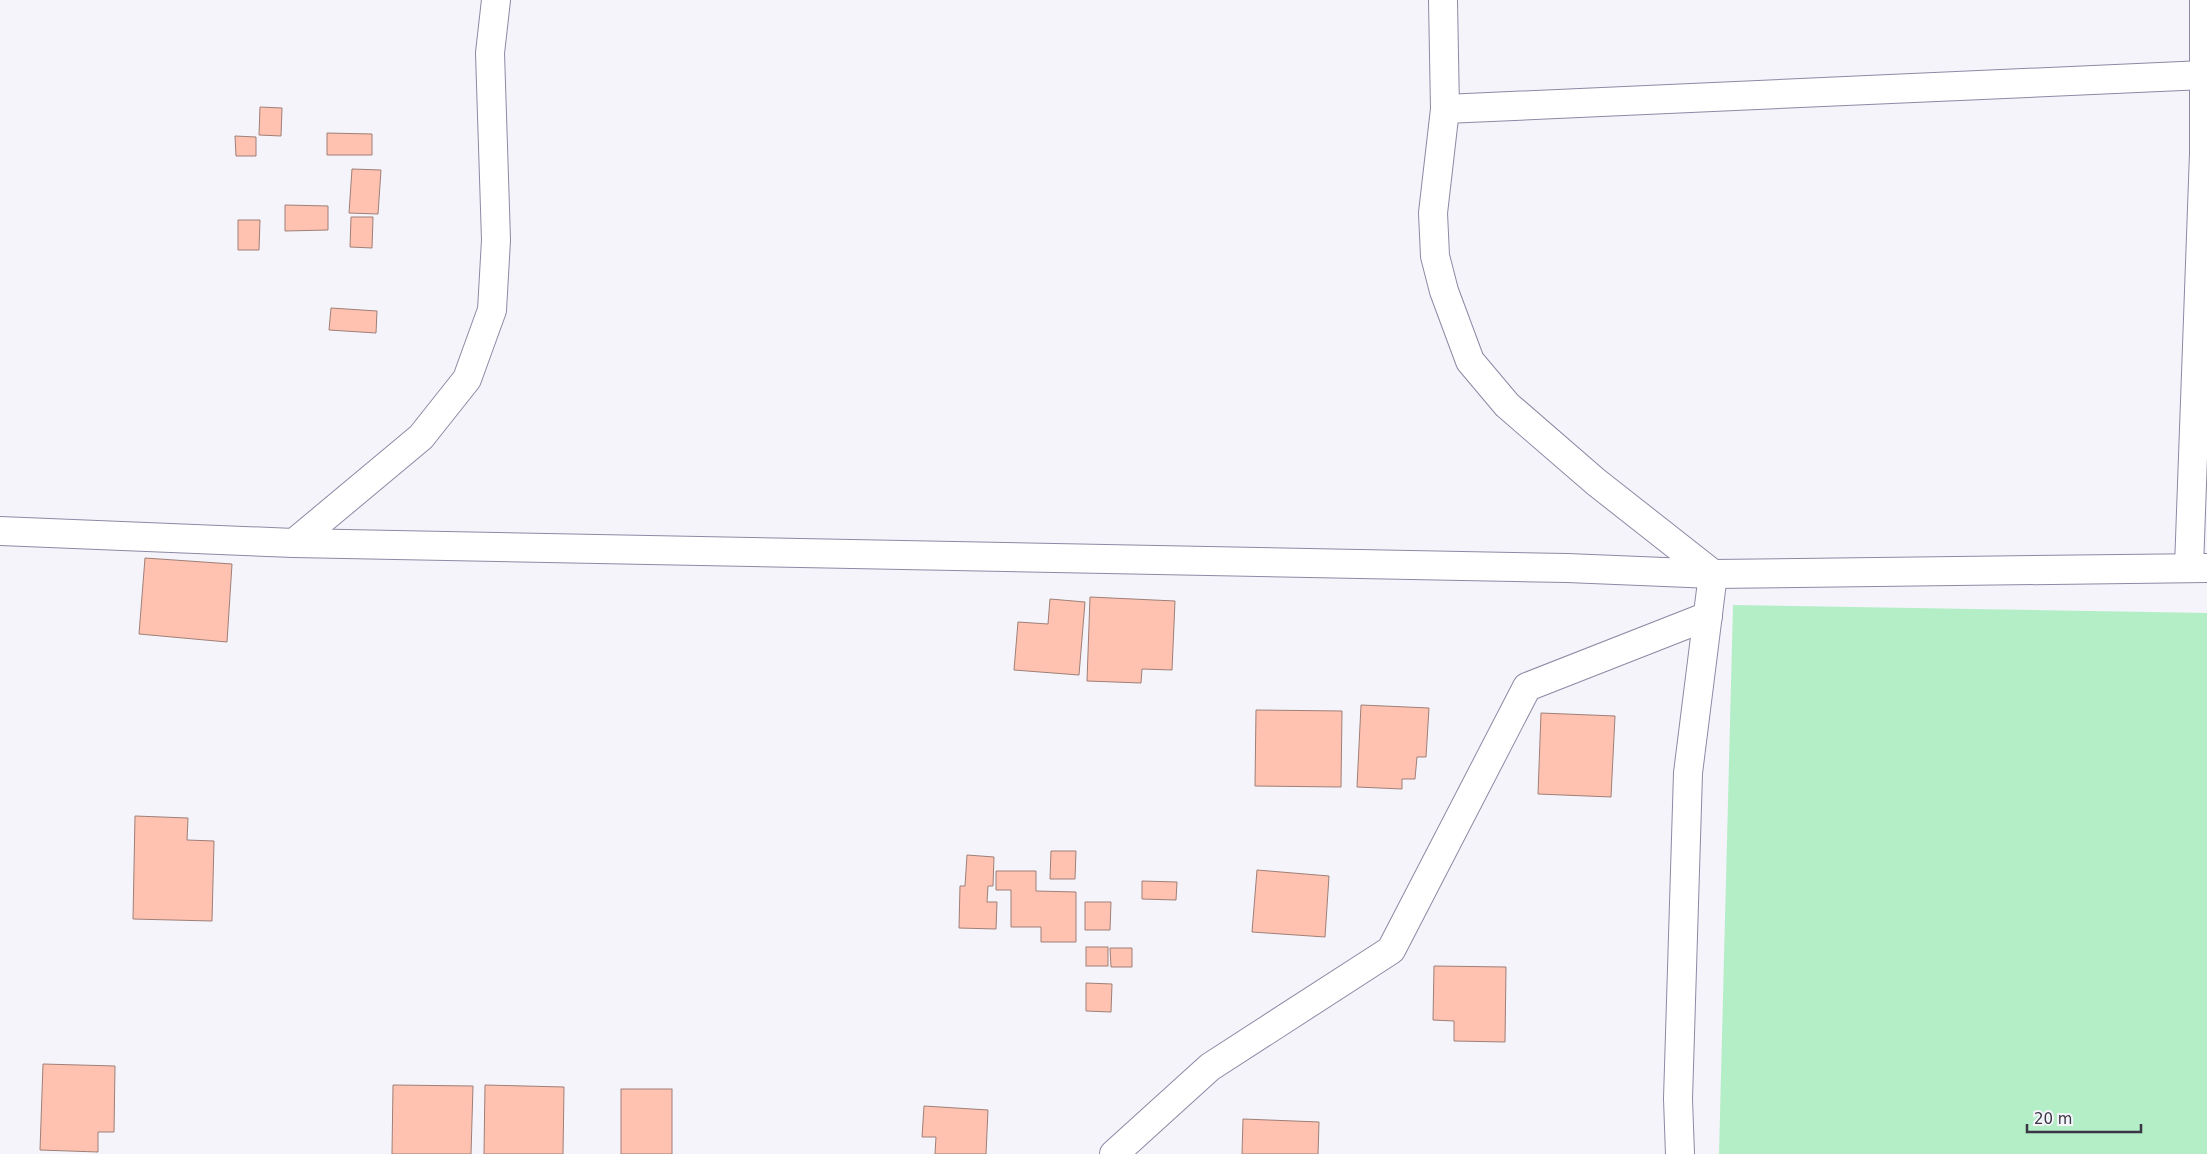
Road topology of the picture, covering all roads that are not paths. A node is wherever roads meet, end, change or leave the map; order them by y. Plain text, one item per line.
1 (496, 0) edge
2 (1443, 0) edge
3 (2204, 0) edge
4 (2204, 75) junction
5 (1445, 109) junction
6 (2206, 153) edge
7 (0, 531) edge
8 (294, 543) junction
9 (2198, 568) edge
10 (1713, 574) junction
11 (1708, 616) junction
12 (1114, 1154) edge
13 (1680, 1154) edge

1 - 8 street
2 - 5 street
3 - 4 street
4 - 5 street
4 - 6 street
5 - 10 street
6 - 9 street
7 - 8 street
8 - 10 street
9 - 10 street
10 - 11 street
11 - 12 street
11 - 13 street

